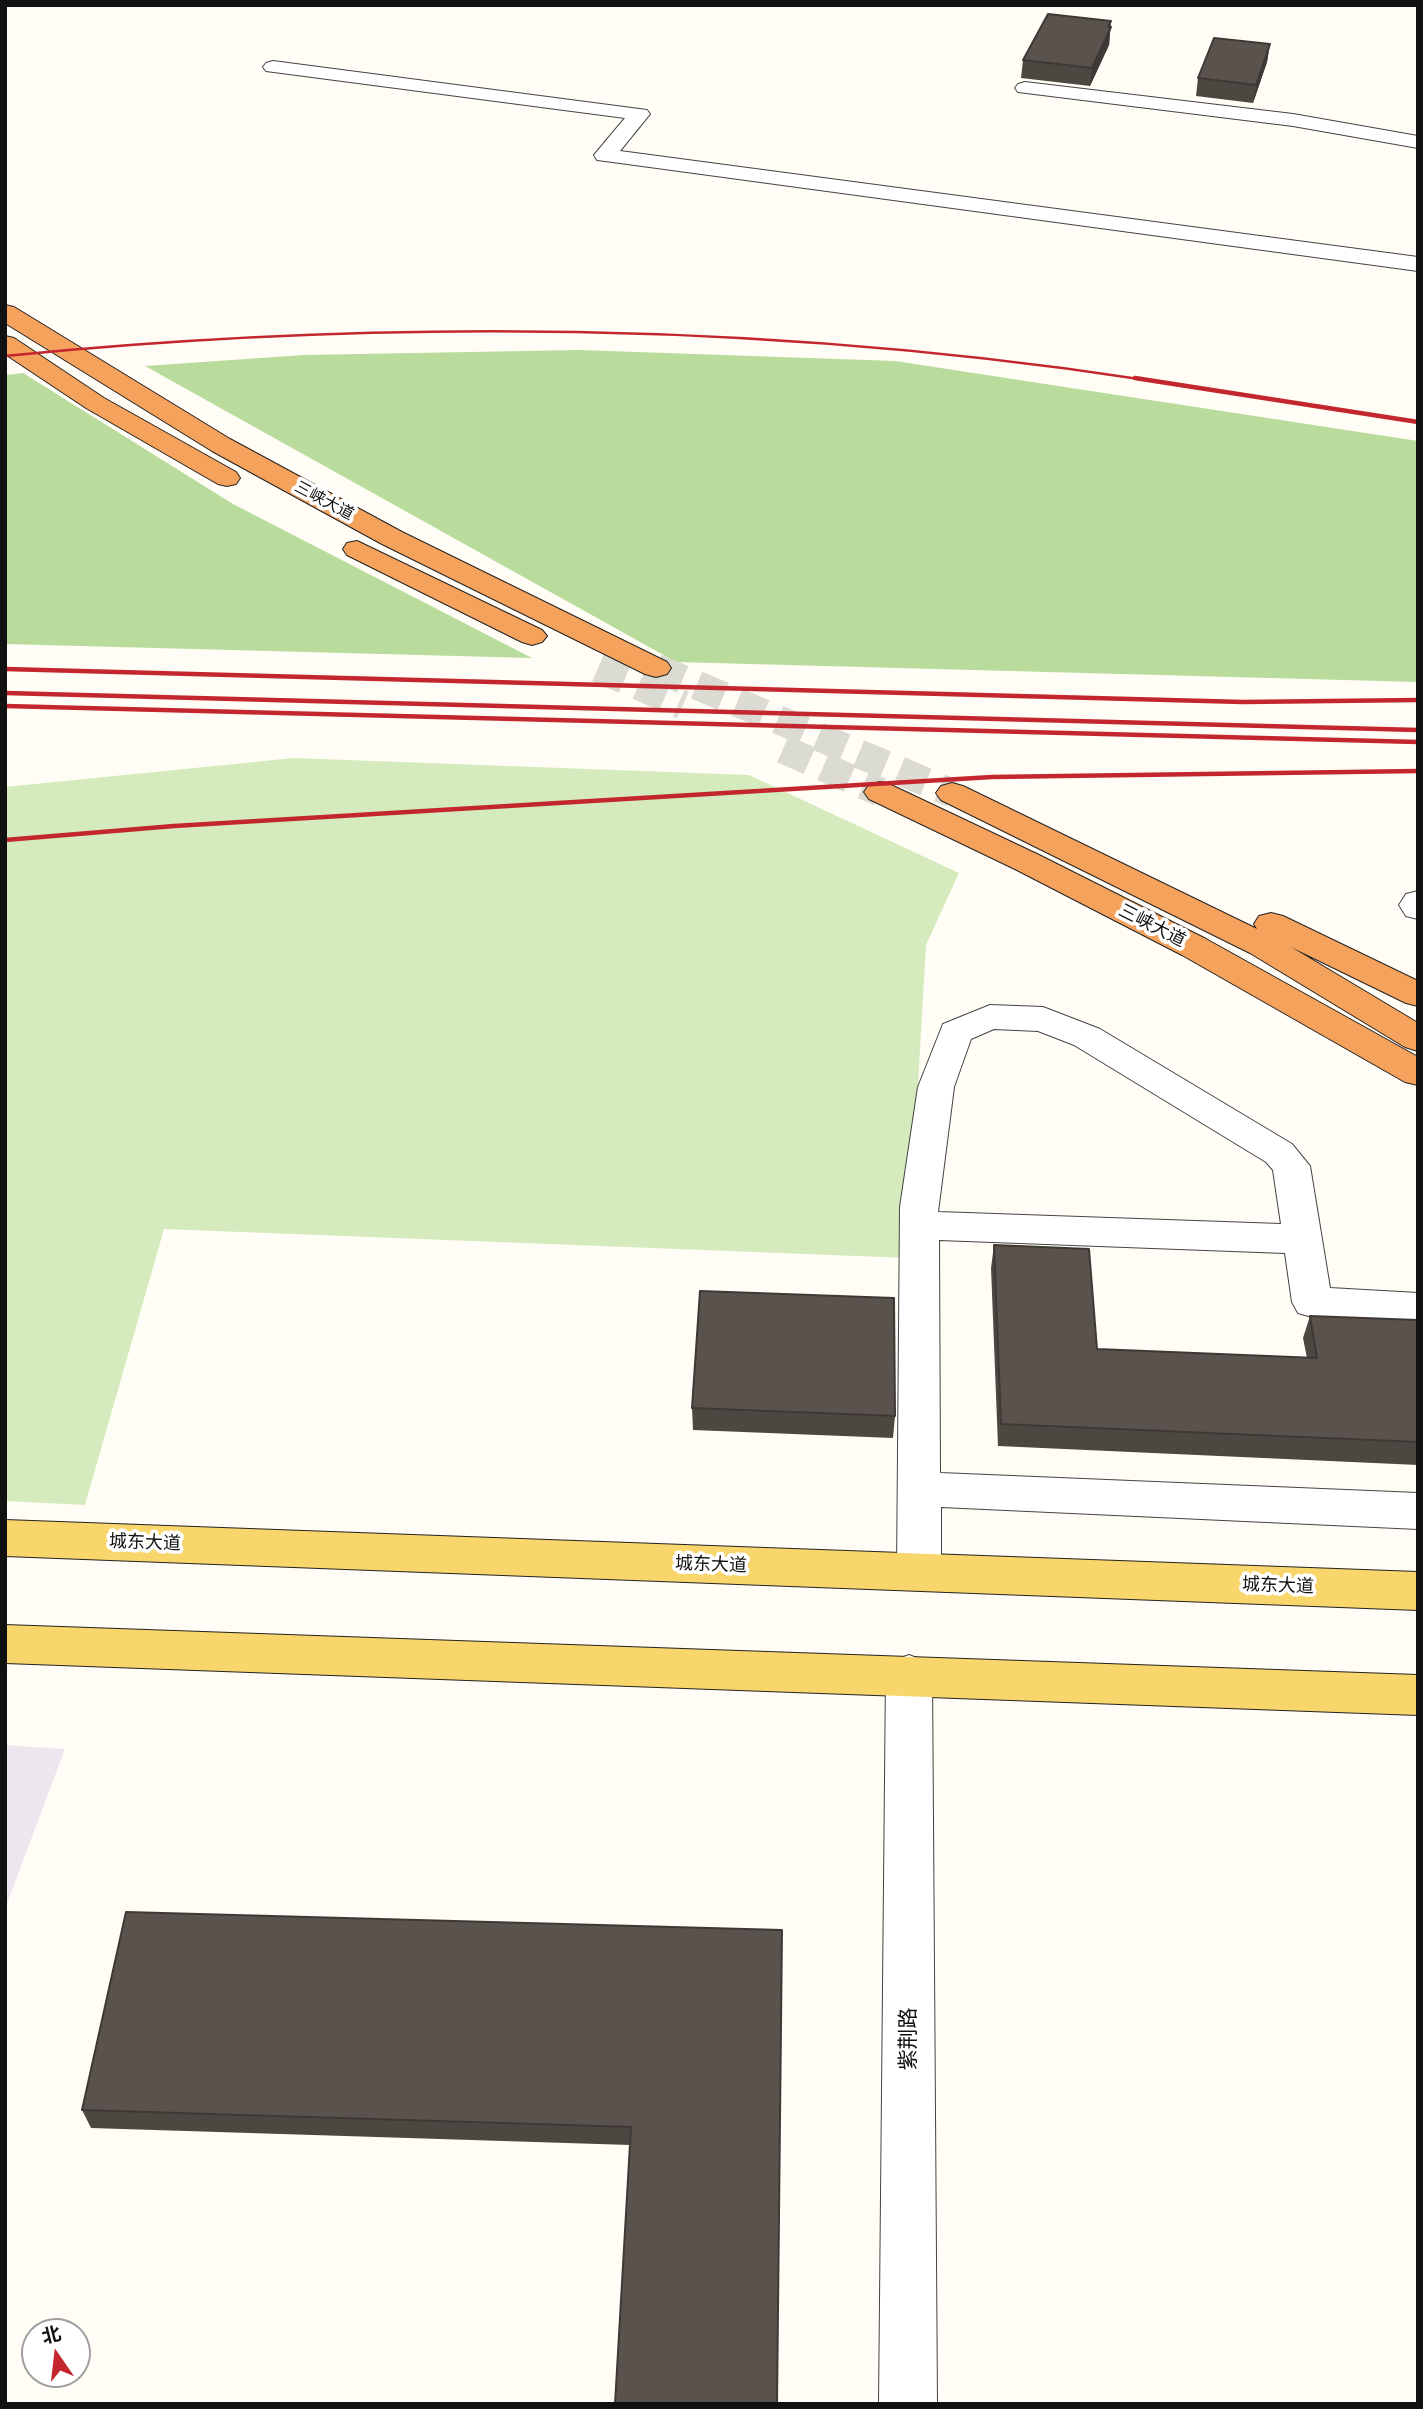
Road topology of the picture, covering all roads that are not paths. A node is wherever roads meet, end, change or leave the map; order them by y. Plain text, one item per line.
1 (273, 66) dead end
2 (1025, 88) edge
3 (1418, 142) edge
4 (1418, 264) edge
5 (5, 312) edge
6 (5, 343) edge
7 (251, 491) dead end
8 (335, 537) dead end
9 (598, 668) tunnel mouth
10 (656, 668) tunnel mouth
11 (880, 792) tunnel mouth
12 (1418, 901) edge
13 (1418, 908) edge
14 (1418, 995) edge
15 (1418, 1038) edge
16 (1418, 1073) edge
17 (919, 1225) junction
18 (1302, 1238) junction
19 (1418, 1308) edge
20 (919, 1489) junction
21 (1418, 1511) edge
22 (5, 1538) edge
23 (919, 1572) junction
24 (1418, 1591) edge
25 (5, 1644) edge
26 (909, 1675) junction
27 (1418, 1695) edge
28 (908, 2404) edge

1 - 4 street
2 - 3 street
5 - 10 highway, 三峡大道
6 - 7 highway
8 - 9 highway, 三峡大道
11 - 16 highway, 三峡大道
12 - 13 street
14 - 15 highway, 三峡大道
17 - 18 street
17 - 18 street
17 - 20 street
18 - 19 street
20 - 21 street
20 - 23 street
22 - 23 main road, 城东大道
23 - 24 main road, 城东大道
25 - 26 main road
26 - 27 main road
26 - 28 street, 紫荆路

